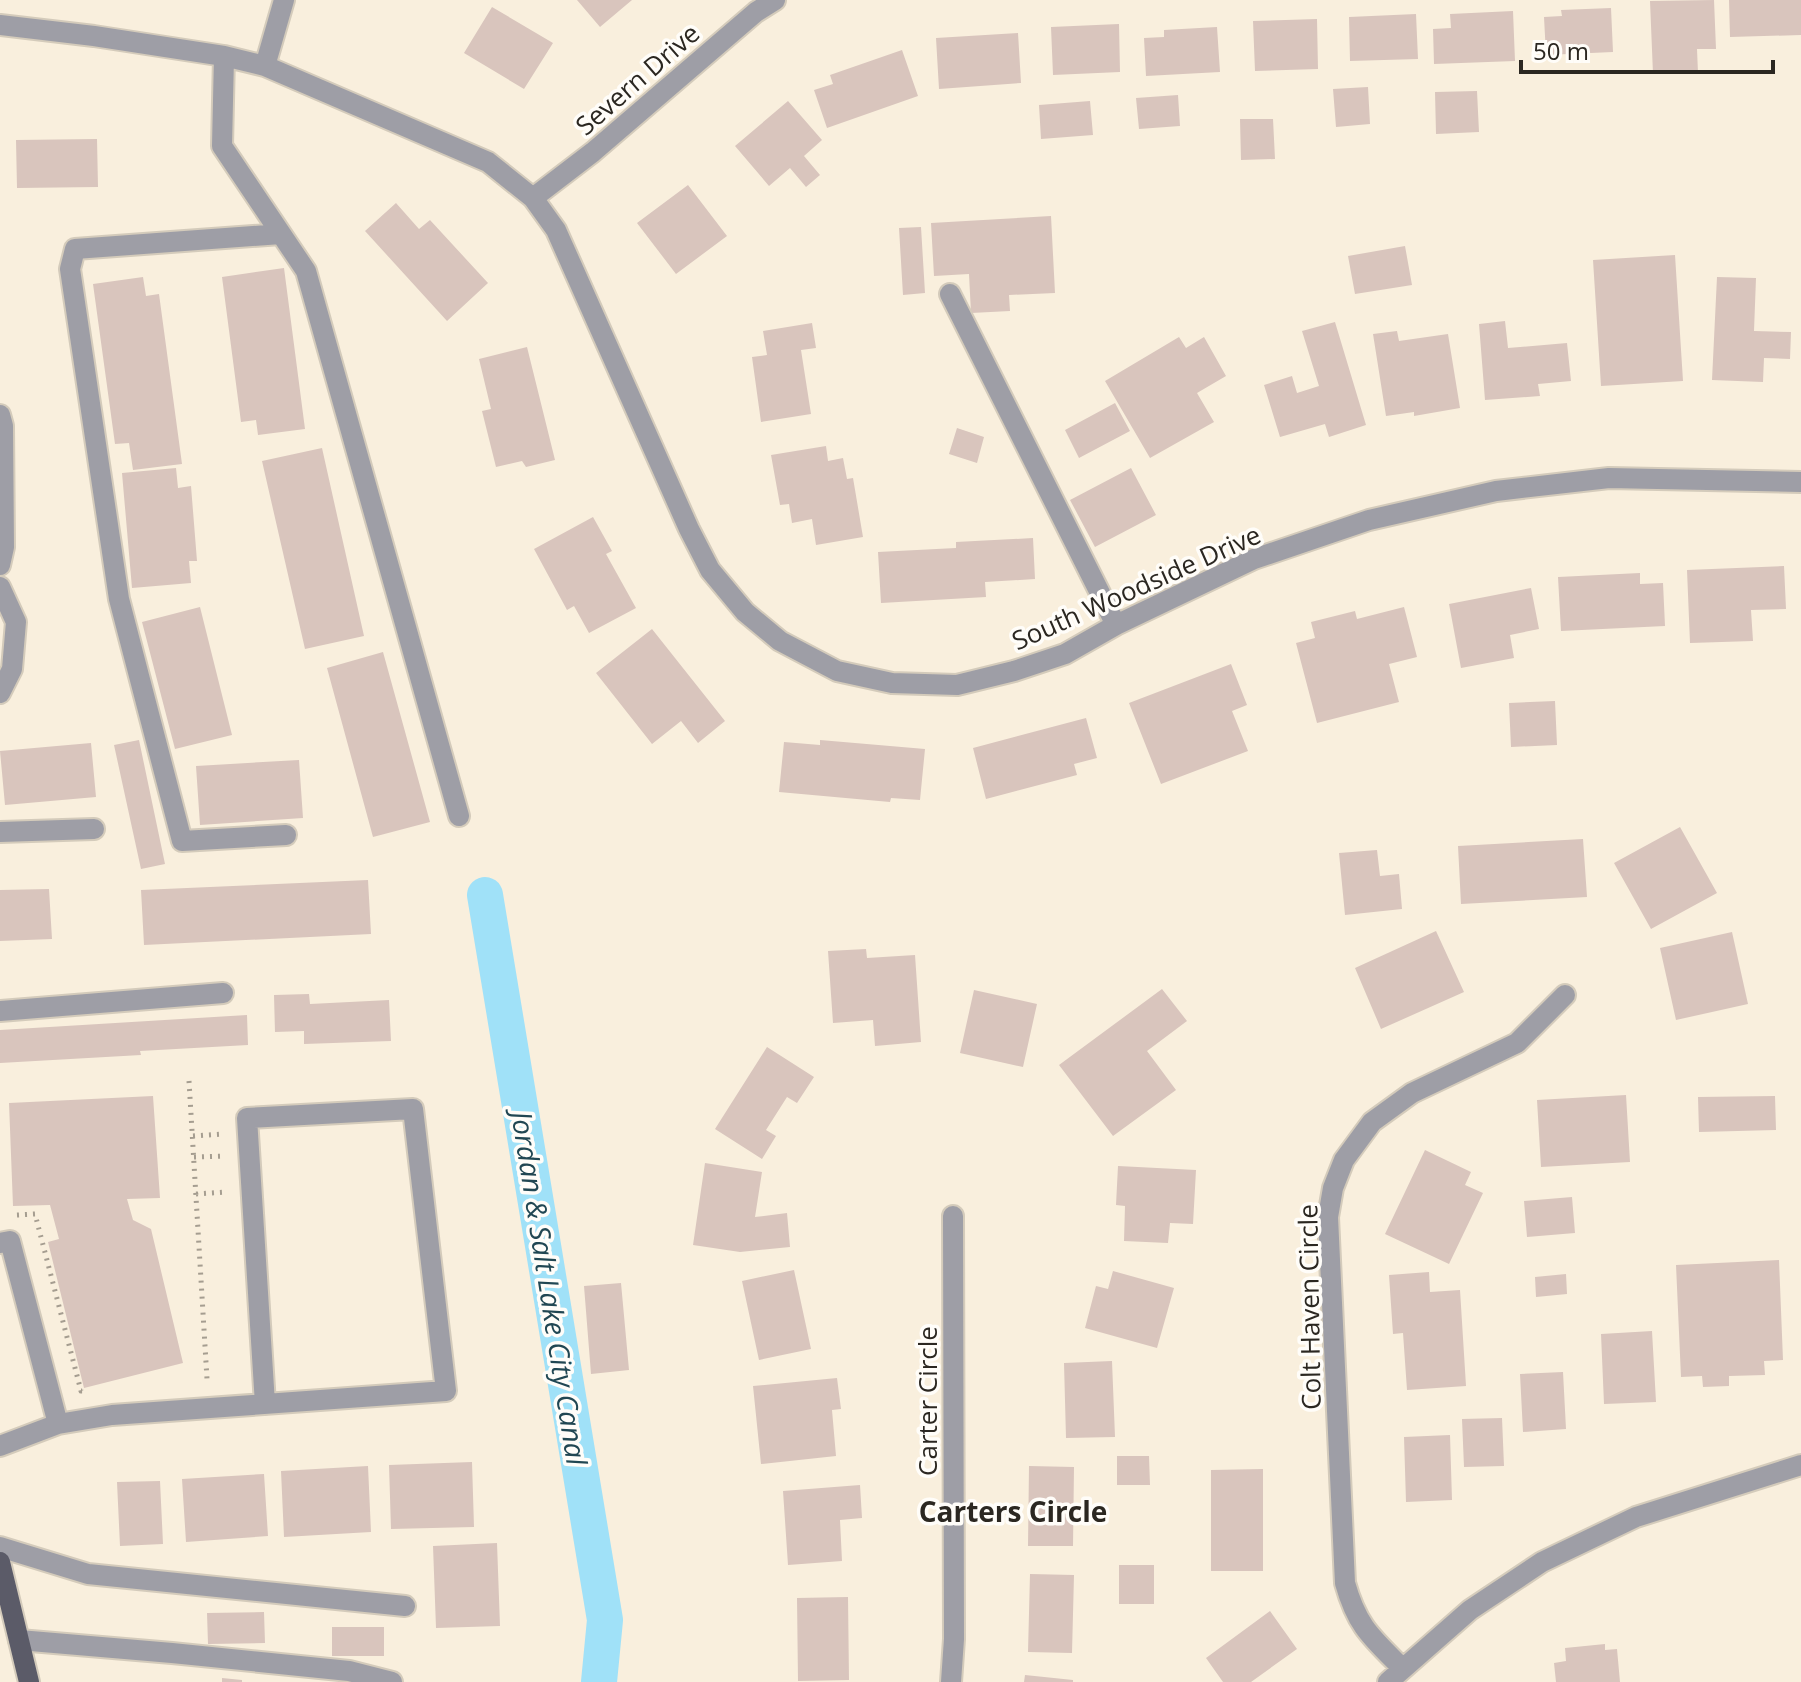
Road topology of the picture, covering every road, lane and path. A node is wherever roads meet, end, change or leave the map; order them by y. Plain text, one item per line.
1 (284, 0) edge
2 (775, 0) edge
3 (0, 25) edge
4 (224, 56) junction
5 (265, 66) junction
6 (533, 198) junction
7 (281, 234) junction
8 (950, 294) dead end
9 (0, 415) edge
10 (1801, 482) edge
11 (0, 565) edge
12 (0, 587) edge
13 (1116, 625) junction
14 (0, 693) edge
15 (459, 816) dead end
16 (94, 829) dead end
17 (0, 832) edge
18 (286, 835) dead end
19 (223, 993) dead end
20 (1565, 995) dead end
21 (0, 1011) edge
22 (189, 1081) dead end
23 (12, 1215) dead end
24 (953, 1216) dead end
25 (0, 1243) edge
26 (197, 1389) dead end
27 (95, 1391) dead end
28 (265, 1404) junction
29 (58, 1424) junction
30 (0, 1446) edge
31 (1801, 1465) edge
32 (0, 1547) edge
33 (0, 1562) edge
34 (405, 1606) dead end
35 (19, 1640) junction
36 (1395, 1675) edge
37 (29, 1682) edge
38 (392, 1682) edge
39 (951, 1682) edge

1 - 5 street
2 - 6 street, Severn Drive
3 - 4 street, South Woodside Drive
4 - 5 street, South Woodside Drive
4 - 7 street
5 - 6 street, South Woodside Drive
6 - 13 street, South Woodside Drive
7 - 15 street
7 - 18 street
8 - 13 street
9 - 11 street
10 - 13 street, South Woodside Drive
12 - 14 street
16 - 17 street
19 - 21 street
20 - 36 street, Colt Haven Circle
22 - 26 path
23 - 27 path
24 - 39 street, Carter Circle
25 - 29 street
28 - 28 street
28 - 29 street
29 - 30 street
31 - 36 street
32 - 34 street
33 - 35 main road
35 - 37 main road
35 - 38 street

